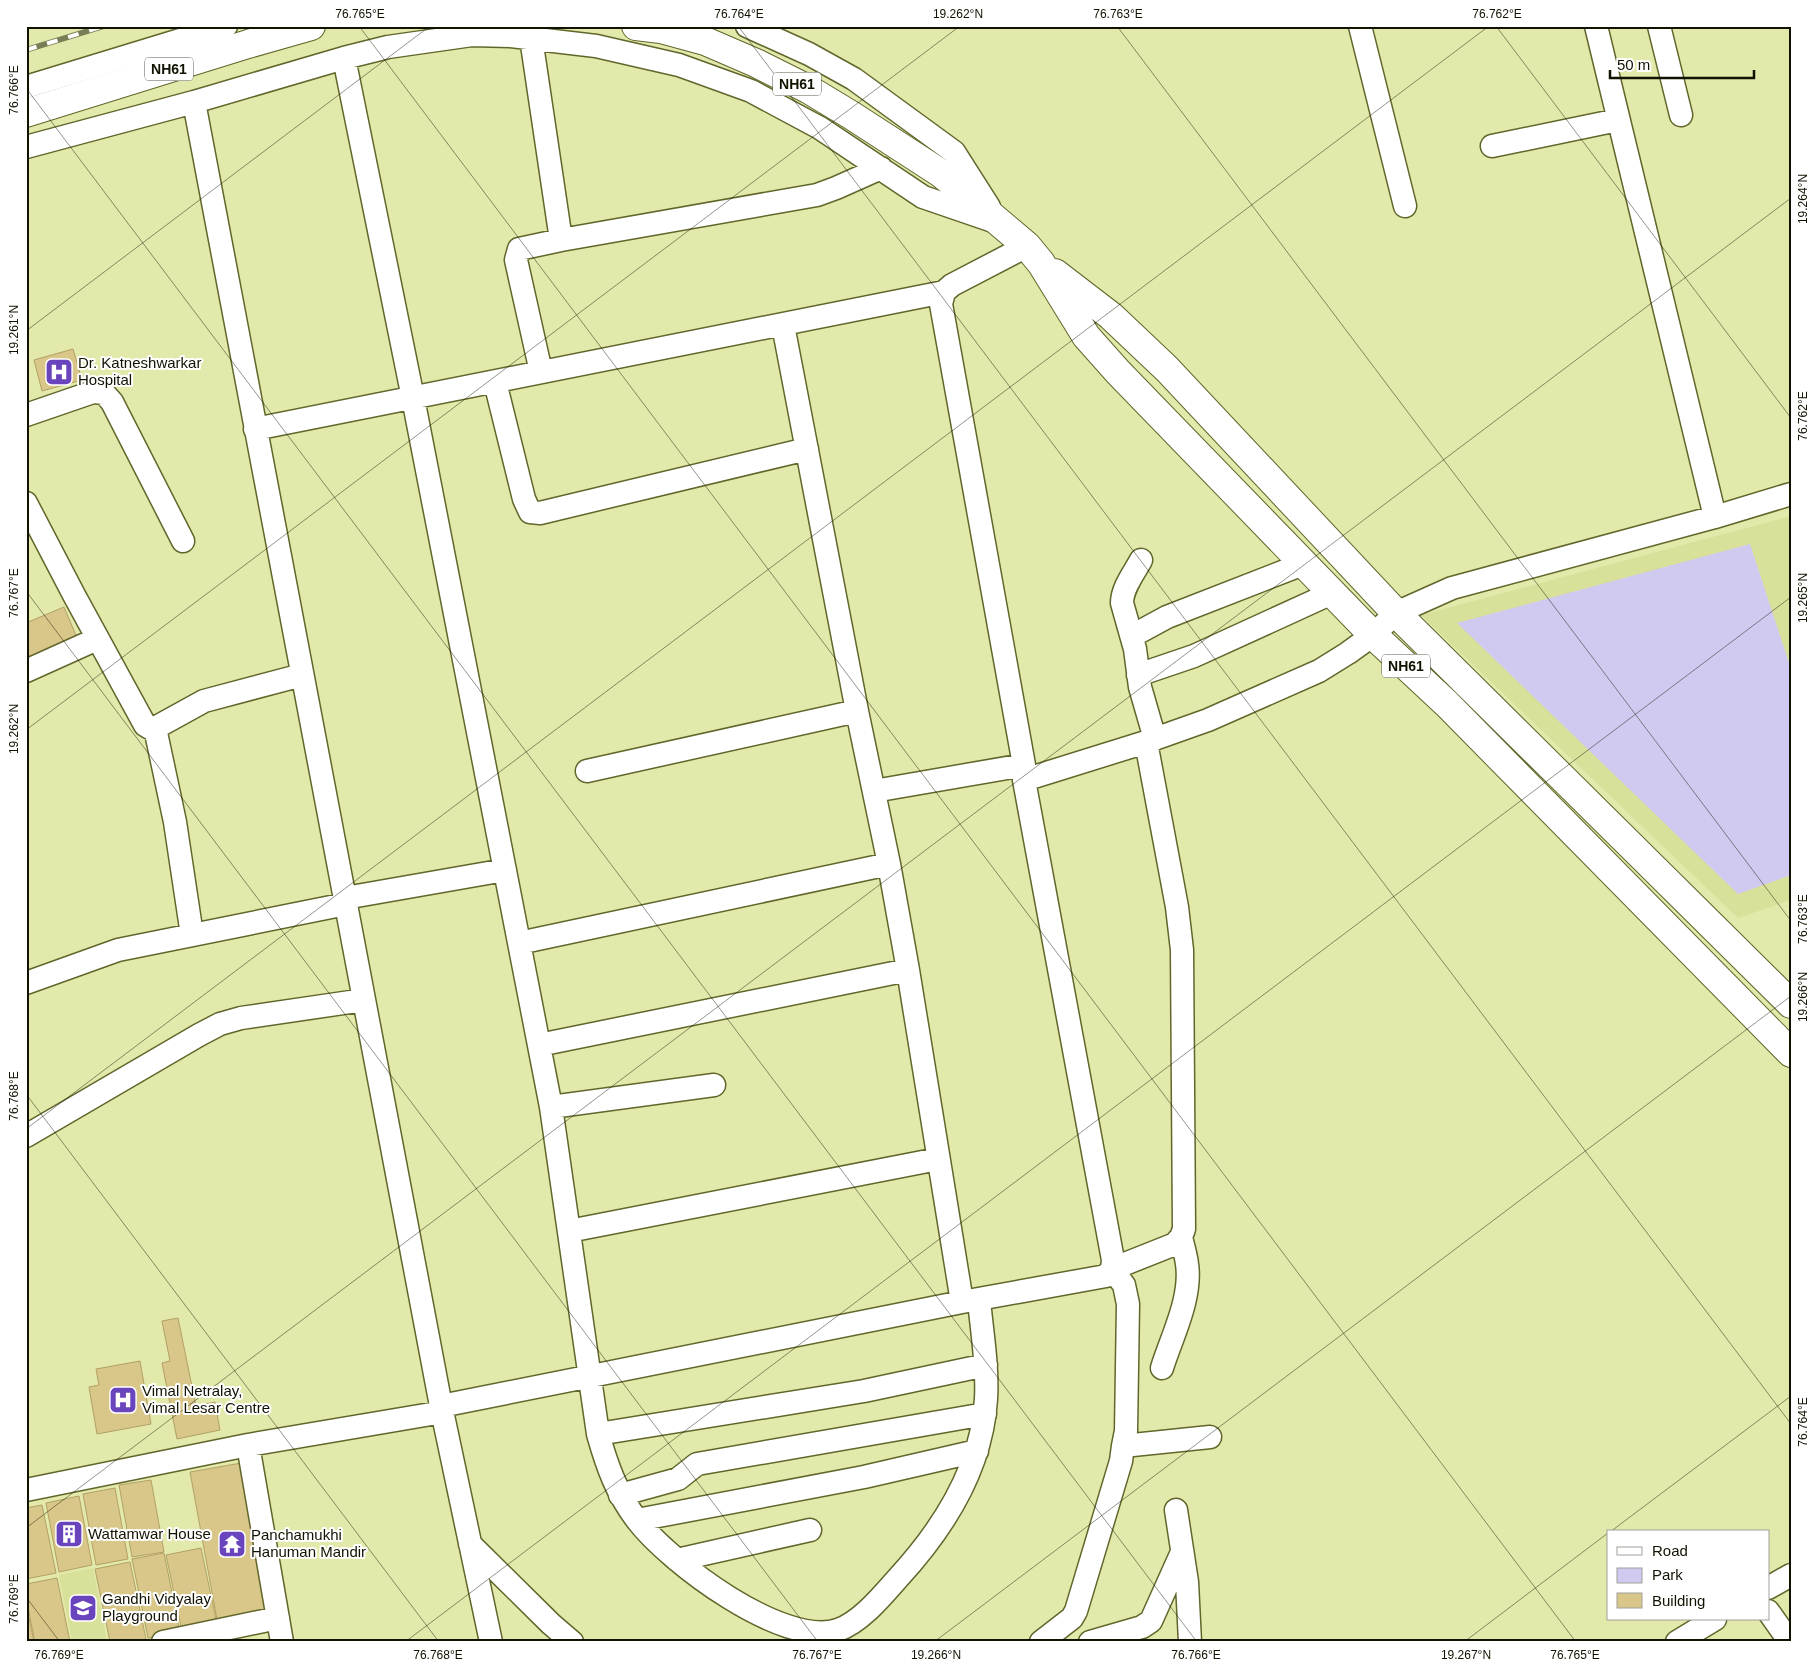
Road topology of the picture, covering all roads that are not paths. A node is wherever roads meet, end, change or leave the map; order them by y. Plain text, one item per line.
1 (226, 26) edge
2 (312, 26) edge
3 (454, 26) edge
4 (636, 26) edge
5 (747, 26) edge
6 (1360, 26) edge
7 (1596, 26) edge
8 (1659, 26) edge
9 (531, 38) junction
10 (425, 41) junction
11 (344, 58) junction
12 (26, 87) edge
13 (194, 102) junction
14 (26, 113) edge
15 (1681, 115) dead end
16 (1618, 120) junction
17 (1492, 146) dead end
18 (26, 147) edge
19 (881, 168) junction
20 (1405, 206) dead end
21 (998, 223) junction
22 (561, 240) junction
23 (1034, 254) junction
24 (944, 292) junction
25 (783, 324) junction
26 (541, 372) junction
27 (495, 382) junction
28 (413, 398) junction
29 (26, 416) edge
30 (255, 429) junction
31 (807, 449) junction
32 (1791, 494) edge
33 (26, 503) edge
34 (1715, 517) junction
35 (183, 541) dead end
36 (1141, 560) dead end
37 (1303, 564) junction
38 (1332, 593) junction
39 (1396, 613) junction
40 (1373, 635) junction
41 (1132, 636) junction
42 (97, 639) junction
43 (26, 671) edge
44 (302, 675) junction
45 (1138, 675) junction
46 (857, 711) junction
47 (155, 728) junction
48 (1151, 741) junction
49 (587, 771) dead end
50 (1024, 772) junction
51 (874, 791) junction
52 (889, 864) junction
53 (505, 870) junction
54 (345, 901) junction
55 (192, 935) junction
56 (519, 943) junction
57 (908, 970) junction
58 (26, 983) edge
59 (364, 1000) junction
60 (1791, 1004) edge
61 (539, 1045) junction
62 (1791, 1053) edge
63 (714, 1085) dead end
64 (551, 1107) junction
65 (26, 1136) edge
66 (938, 1160) junction
67 (569, 1231) junction
68 (1181, 1237) junction
69 (1112, 1269) junction
70 (970, 1302) junction
71 (986, 1365) junction
72 (1162, 1368) dead end
73 (590, 1377) junction
74 (442, 1409) junction
75 (985, 1414) junction
76 (598, 1434) junction
77 (1210, 1437) dead end
78 (248, 1445) junction
79 (1123, 1446) junction
80 (977, 1451) junction
81 (26, 1490) edge
82 (620, 1495) junction
83 (1176, 1510) dead end
84 (637, 1520) junction
85 (810, 1530) dead end
86 (470, 1544) junction
87 (1182, 1552) junction
88 (677, 1560) junction
89 (1791, 1575) edge
90 (1770, 1587) edge
91 (1770, 1615) edge
92 (278, 1618) junction
93 (1072, 1618) junction
94 (1713, 1620) edge
95 (835, 1636) edge
96 (207, 1637) edge
97 (163, 1642) edge
98 (282, 1642) edge
99 (491, 1642) edge
100 (572, 1642) edge
101 (1041, 1642) edge
102 (1090, 1642) edge
103 (1190, 1642) edge
104 (1677, 1642) edge
105 (1790, 1642) edge

1 - 12 street
2 - 14 highway, NH61
3 - 10 street
4 - 21 highway, NH61
5 - 21 street
6 - 20 street
7 - 16 street
8 - 15 street
9 - 10 street
9 - 19 street
9 - 22 street
10 - 11 street
11 - 13 street
11 - 28 street
13 - 18 street
13 - 30 street
16 - 17 street
16 - 34 street
19 - 21 street
19 - 22 street
21 - 23 highway, NH61
22 - 26 street
23 - 24 street
23 - 37 highway, NH61
23 - 39 highway, NH61
24 - 25 street
24 - 50 street
25 - 26 street
25 - 31 street
26 - 27 street
27 - 28 street
27 - 31 street
28 - 30 street
28 - 53 street
29 - 35 street
30 - 44 street
31 - 46 street
32 - 34 street
33 - 42 street
34 - 39 street
36 - 41 street
37 - 38 highway, NH61
37 - 41 street
38 - 40 highway, NH61
38 - 45 street
39 - 40 street
39 - 60 highway, NH61
40 - 48 street
40 - 62 highway, NH61
41 - 45 street
42 - 43 street
42 - 47 street
44 - 47 street
44 - 54 street
45 - 48 street
46 - 49 street
46 - 51 street
47 - 55 street
48 - 50 street
48 - 68 street
50 - 51 street
50 - 69 street
51 - 52 street
52 - 56 street
52 - 57 street
53 - 54 street
53 - 56 street
54 - 55 street
54 - 59 street
55 - 58 street
56 - 61 street
57 - 61 street
57 - 66 street
59 - 65 street
59 - 74 street
61 - 64 street
63 - 64 street
64 - 67 street
66 - 67 street
66 - 70 street
67 - 73 street
68 - 69 street
68 - 72 street
69 - 70 street
69 - 79 street
70 - 71 street
70 - 73 street
71 - 75 street
71 - 76 street
73 - 74 street
73 - 76 street
74 - 78 street
74 - 86 street
75 - 80 street
75 - 82 street
76 - 82 street
77 - 79 street
78 - 81 street
78 - 92 street
79 - 93 street
80 - 84 street
80 - 95 street
82 - 84 street
83 - 87 street
84 - 88 street
85 - 88 street
86 - 99 street
86 - 100 street
87 - 102 street
87 - 103 street
88 - 95 street
89 - 90 street
91 - 105 street
92 - 96 street
92 - 98 street
93 - 101 street
93 - 102 street
94 - 104 street
96 - 97 street

